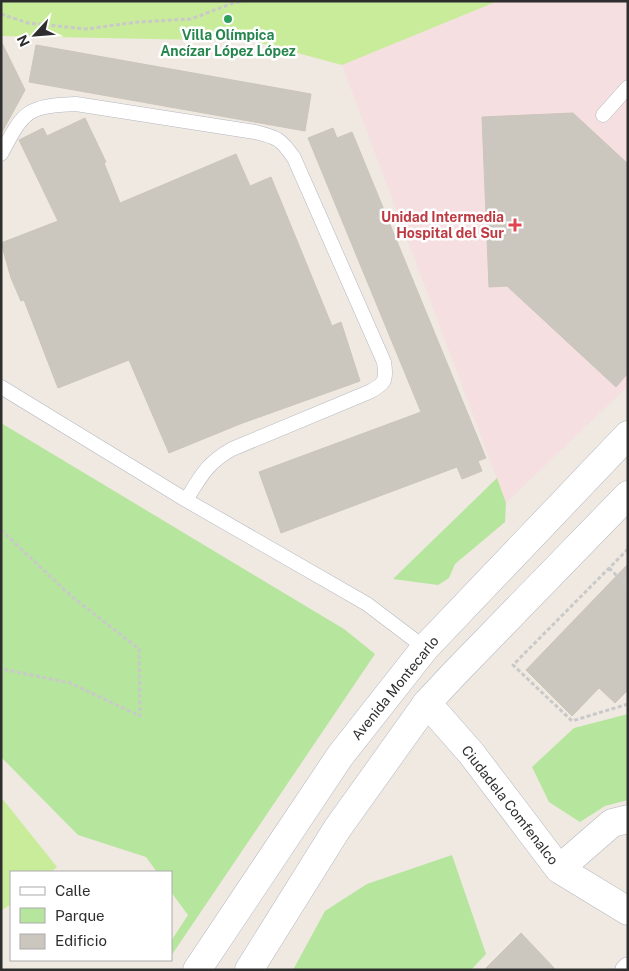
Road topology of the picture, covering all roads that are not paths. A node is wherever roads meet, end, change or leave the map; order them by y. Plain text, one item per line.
1 (628, 88) edge
2 (603, 115) dead end
3 (1, 154) edge
4 (1, 387) edge
5 (628, 435) edge
6 (628, 496) edge
7 (186, 500) junction
8 (425, 648) junction
9 (427, 703) junction
10 (628, 819) edge
11 (559, 869) junction
12 (628, 911) edge
13 (197, 970) edge
14 (249, 970) edge

1 - 2 lane
3 - 7 lane
4 - 7 lane
5 - 8 main road, Avenida Montecarlo
6 - 9 main road
7 - 8 lane
8 - 13 main road, Avenida Montecarlo
9 - 11 main road, Ciudadela Comfenalco
9 - 14 main road
10 - 11 main road
11 - 12 main road, Ciudadela Comfenalco

